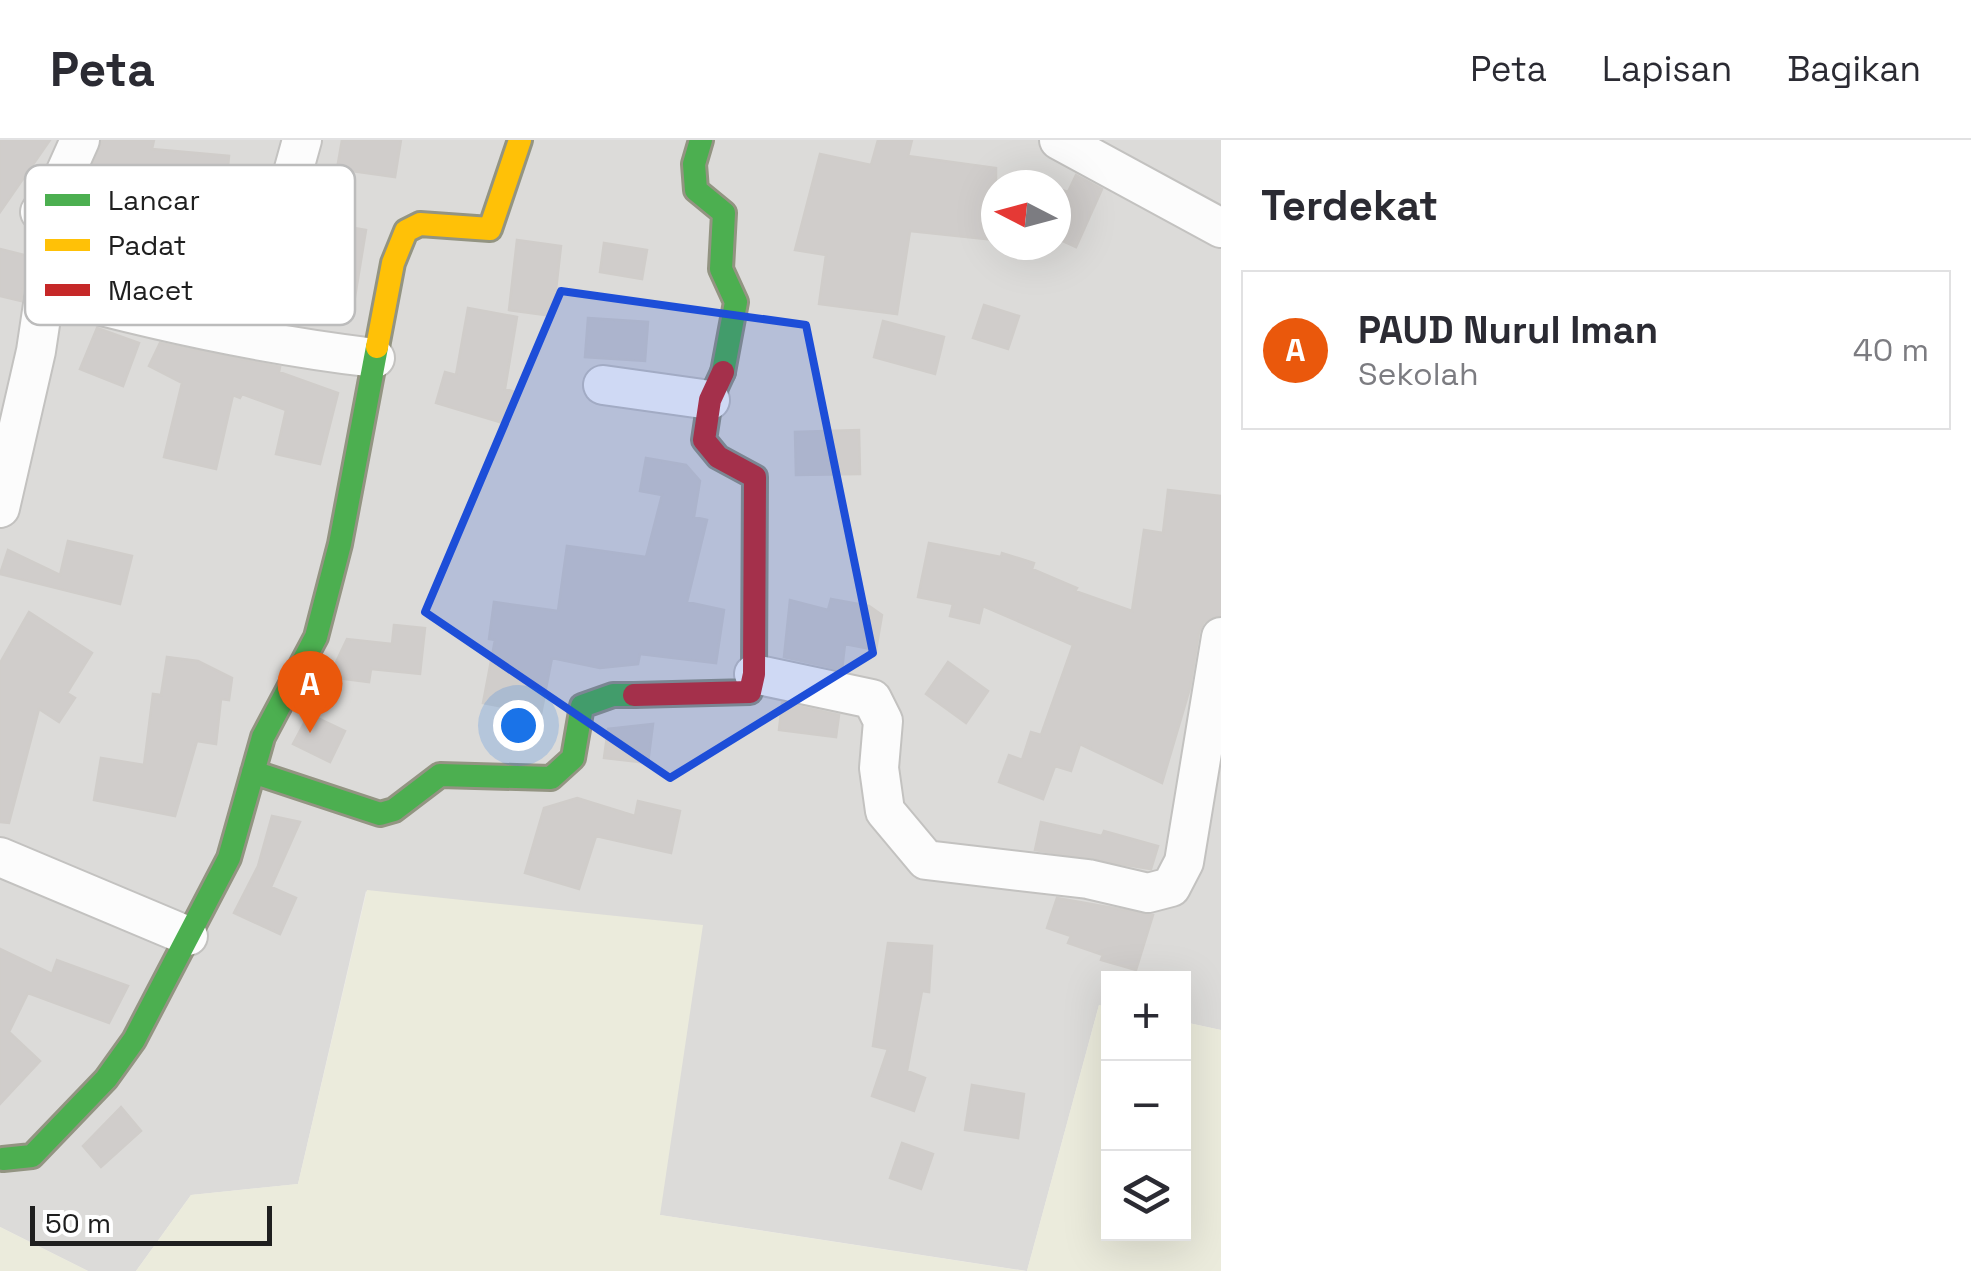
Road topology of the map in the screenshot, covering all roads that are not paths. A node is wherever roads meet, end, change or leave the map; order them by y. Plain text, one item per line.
1 (80, 140) edge
2 (302, 140) edge
3 (520, 140) edge
4 (701, 140) edge
5 (1059, 140) edge
6 (66, 165) edge
7 (295, 165) edge
8 (1221, 228) edge
9 (38, 325) edge
10 (177, 325) edge
11 (251, 325) edge
12 (247, 338) junction
13 (375, 358) junction
14 (603, 385) dead end
15 (710, 400) junction
16 (0, 508) edge
17 (1221, 637) edge
18 (754, 674) junction
19 (253, 772) junction
20 (0, 857) edge
21 (188, 936) junction
22 (3, 1159) dead end

1 - 6 street
2 - 7 street
3 - 13 street
4 - 15 street
5 - 8 street
9 - 16 street
10 - 12 street
11 - 12 street
12 - 13 street
13 - 19 street
14 - 15 street
15 - 18 street
17 - 18 street
18 - 19 street
19 - 21 street
20 - 21 street
21 - 22 street

